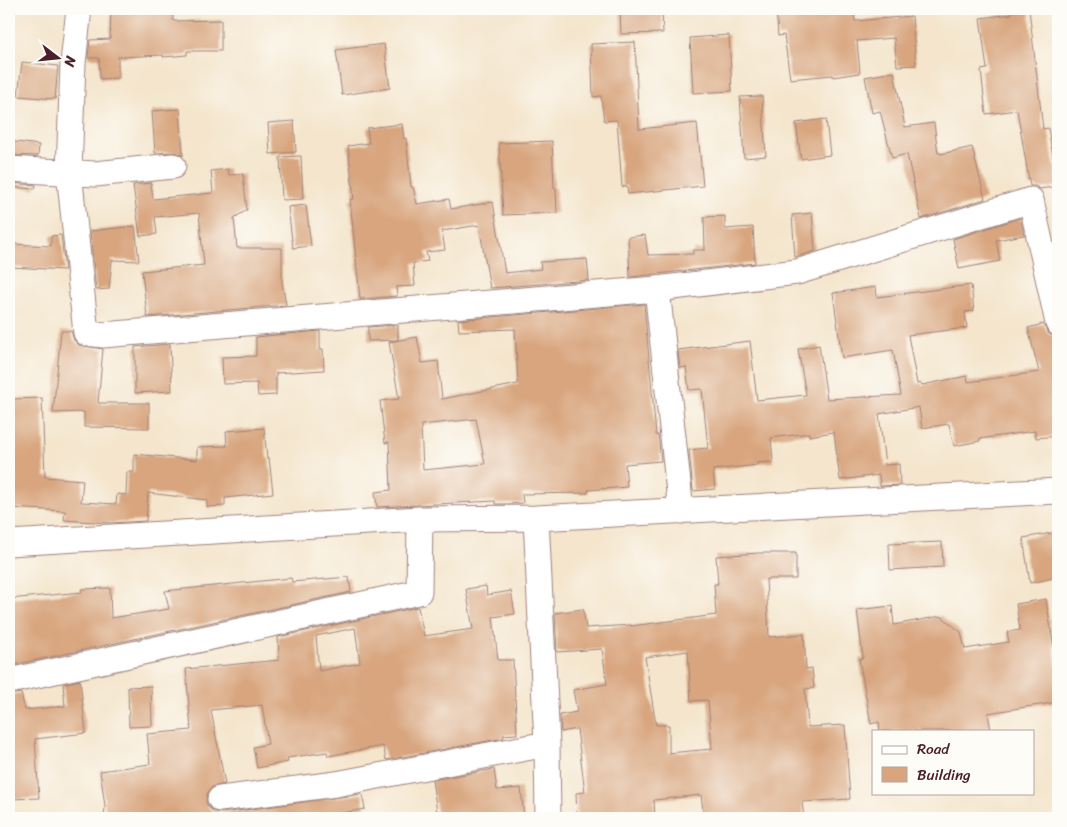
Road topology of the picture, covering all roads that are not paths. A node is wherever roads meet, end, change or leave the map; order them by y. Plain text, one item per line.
1 (79, 9) edge
2 (173, 166) dead end
3 (9, 168) edge
4 (69, 172) junction
5 (657, 289) junction
6 (1058, 323) edge
7 (1058, 491) edge
8 (681, 510) junction
9 (536, 518) junction
10 (420, 520) junction
11 (9, 543) edge
12 (9, 681) edge
13 (547, 744) junction
14 (220, 799) dead end
15 (548, 818) edge

1 - 4 street
2 - 4 street
3 - 4 street
4 - 5 street
5 - 6 street
5 - 8 street
7 - 8 street
8 - 9 street
9 - 10 street
9 - 13 street
10 - 11 street
10 - 12 street
13 - 14 street
13 - 15 street

